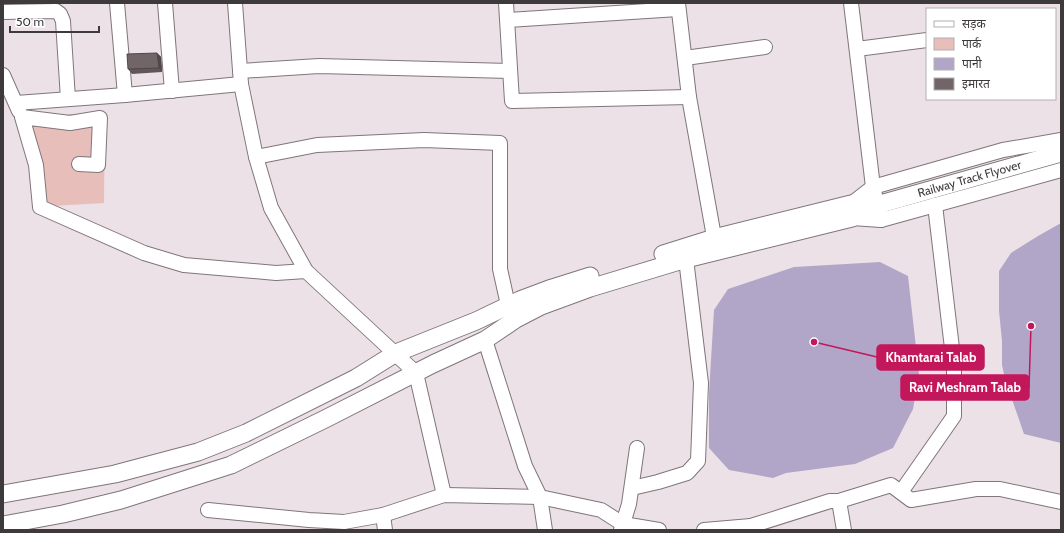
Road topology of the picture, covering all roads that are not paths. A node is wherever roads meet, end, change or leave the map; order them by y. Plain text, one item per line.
1 (118, 3) edge
2 (166, 3) edge
3 (235, 3) edge
4 (506, 3) edge
5 (851, 3) edge
6 (678, 6) edge
7 (3, 12) edge
8 (508, 20) junction
9 (926, 40) edge
10 (765, 47) dead end
11 (857, 49) junction
12 (685, 58) junction
13 (510, 71) junction
14 (3, 74) edge
15 (241, 77) junction
16 (172, 91) junction
17 (125, 95) junction
18 (689, 97) junction
19 (68, 99) junction
20 (16, 103) junction
21 (22, 117) junction
22 (1061, 140) edge
23 (1061, 153) edge
24 (256, 157) junction
25 (78, 164) dead end
26 (1061, 170) edge
27 (935, 205) junction
28 (866, 207) junction
29 (715, 245) junction
30 (686, 259) junction
31 (306, 271) junction
32 (512, 312) junction
33 (485, 340) junction
34 (396, 353) junction
35 (416, 373) junction
36 (637, 448) dead end
37 (632, 488) junction
38 (901, 492) junction
39 (3, 494) edge
40 (444, 496) junction
41 (540, 497) junction
42 (839, 501) junction
43 (1061, 502) edge
44 (208, 510) dead end
45 (383, 515) junction
46 (3, 526) edge
47 (344, 526) edge
48 (622, 527) edge
49 (751, 528) edge
50 (385, 530) edge
51 (545, 530) edge
52 (660, 530) edge
53 (704, 530) edge
54 (844, 530) edge

1 - 17 street
2 - 16 street
3 - 15 street
4 - 8 street
5 - 11 street
6 - 8 street
6 - 12 street
7 - 19 street
8 - 13 street
9 - 11 street
10 - 12 street
11 - 28 street
12 - 18 street
13 - 15 street
13 - 18 street
14 - 20 street
15 - 16 street
15 - 24 street
16 - 17 street
17 - 19 street
18 - 29 street
19 - 20 street
20 - 21 street
21 - 25 street
21 - 31 street
22 - 28 street
23 - 28 main road, Railway Track Flyover
24 - 31 street
24 - 32 street
26 - 27 street
27 - 28 street
27 - 38 street
28 - 29 main road, Railway Track Flyover
29 - 30 main road
29 - 32 main road
30 - 32 main road
30 - 37 street
31 - 34 street
32 - 33 main road
32 - 34 main road
33 - 35 main road
33 - 41 street
34 - 35 street
34 - 39 main road
35 - 40 street
35 - 46 main road
36 - 37 street
37 - 48 street
38 - 42 street
38 - 43 street
40 - 41 street
40 - 45 street
41 - 48 street
41 - 51 street
42 - 49 street
42 - 54 street
44 - 47 street
45 - 47 street
45 - 50 street
48 - 52 street
49 - 53 street

